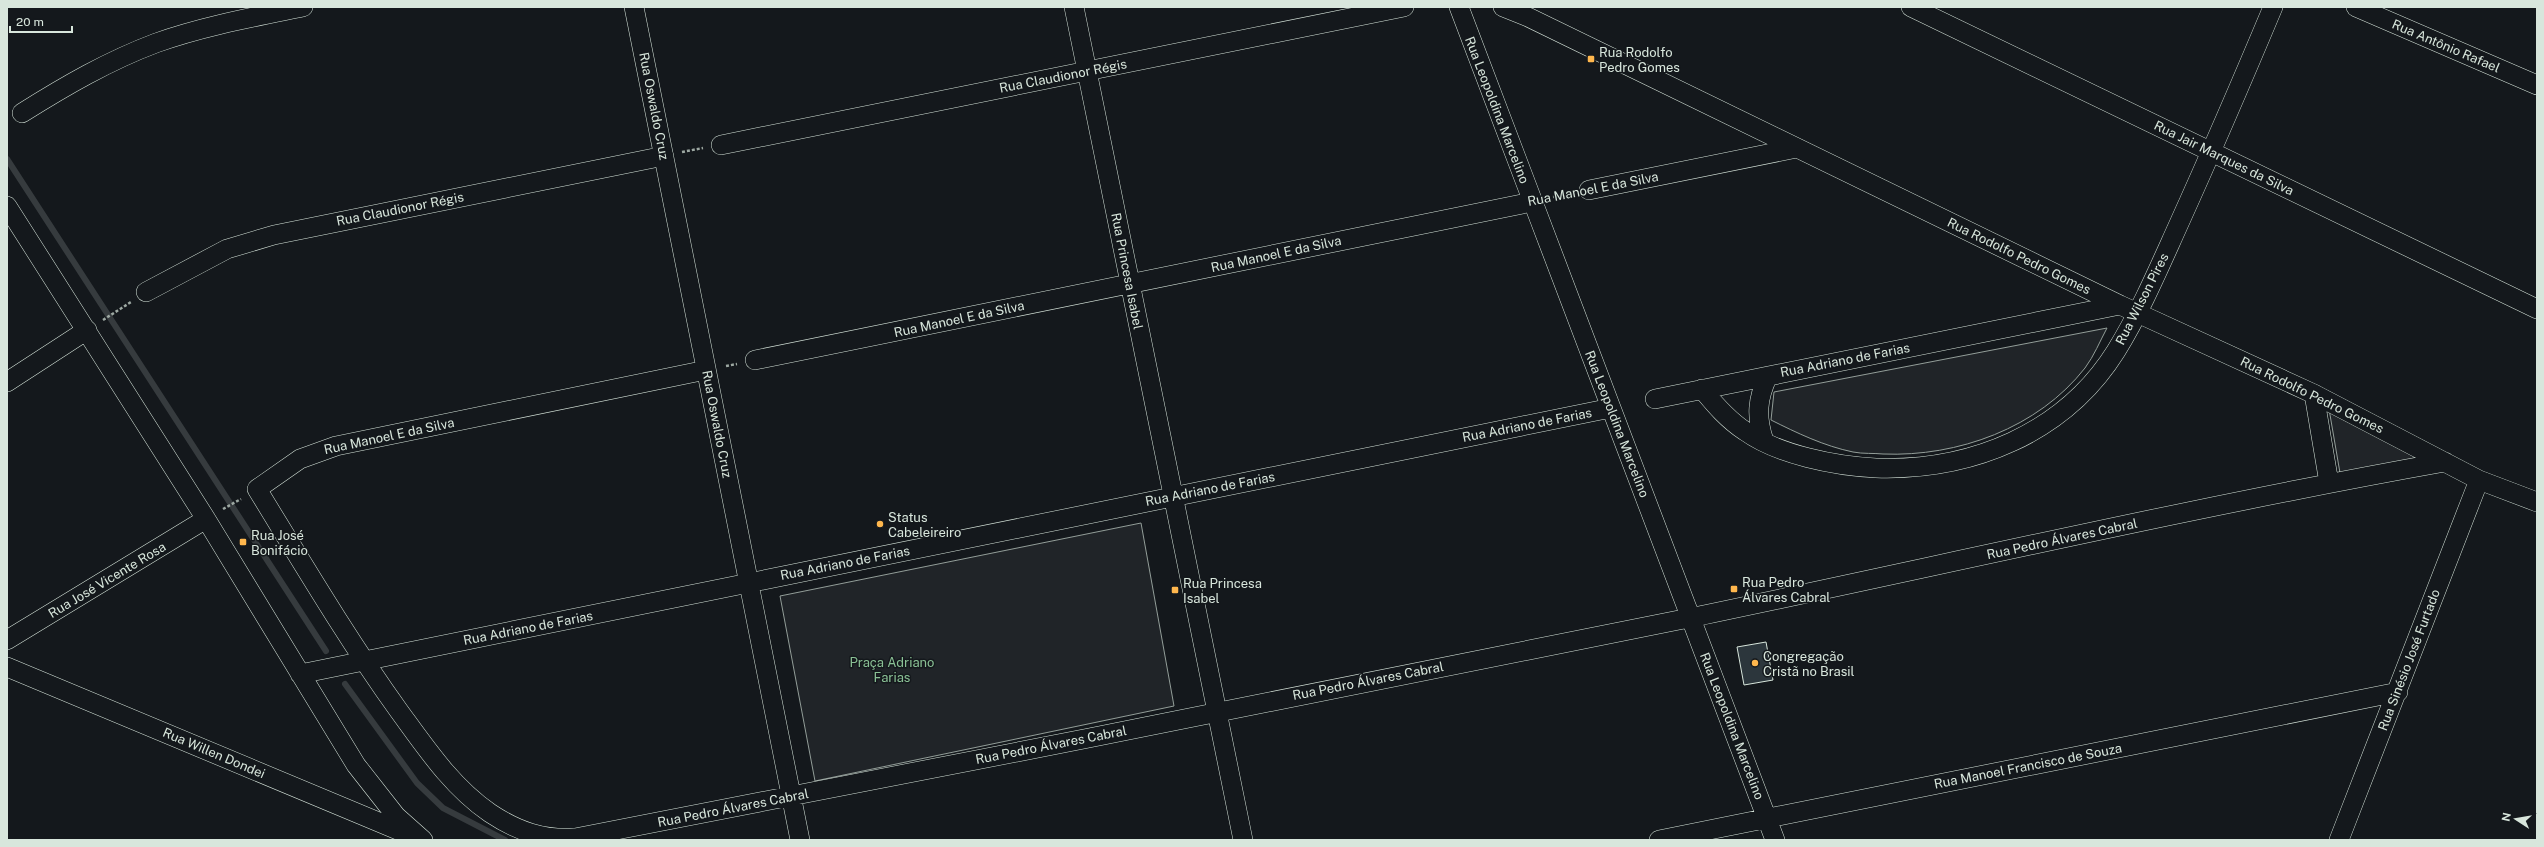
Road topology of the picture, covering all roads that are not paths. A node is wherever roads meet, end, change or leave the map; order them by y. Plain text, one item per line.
1 (303, 7) edge
2 (634, 7) edge
3 (1074, 7) edge
4 (1404, 7) edge
5 (1459, 7) edge
6 (1503, 7) edge
7 (1911, 7) edge
8 (2273, 7) edge
9 (2356, 7) edge
10 (1087, 71) junction
11 (2537, 85) edge
12 (22, 113) dead end
13 (721, 145) road end
14 (1797, 148) junction
15 (2212, 152) junction
16 (664, 156) junction
17 (1589, 190) road end
18 (1532, 202) junction
19 (7, 206) edge
20 (1129, 284) junction
21 (146, 292) road end
22 (2120, 305) junction
23 (2537, 310) edge
24 (2138, 312) junction
25 (87, 330) junction
26 (755, 360) road end
27 (706, 370) junction
28 (1768, 376) junction
29 (7, 382) edge
30 (1702, 389) junction
31 (2314, 394) junction
32 (1655, 399) dead end
33 (1610, 408) junction
34 (1764, 441) junction
35 (2445, 462) junction
36 (2479, 480) junction
37 (2329, 483) junction
38 (1174, 497) junction
39 (2537, 502) edge
40 (206, 519) junction
41 (748, 583) junction
42 (1690, 617) junction
43 (7, 640) edge
44 (363, 661) junction
45 (7, 667) edge
46 (300, 674) junction
47 (2398, 692) junction
48 (1218, 711) junction
49 (791, 797) junction
50 (1767, 818) junction
51 (422, 840) edge
52 (800, 840) edge
53 (1243, 840) edge
54 (1659, 840) edge
55 (1775, 840) edge
56 (2339, 840) edge

1 - 12 street
2 - 16 street, Rua Oswaldo Cruz
3 - 10 street, Rua Princesa Isabel
4 - 10 street, Rua Claudionor Régis
5 - 18 street, Rua Leopoldina Marcelino
6 - 14 street, Rua Rodolfo Pedro Gomes
7 - 15 street, Rua Jair Marques da Silva
8 - 15 street, Rua Wilson Pires
9 - 11 street, Rua Antônio Rafael
10 - 13 street, Rua Claudionor Régis
10 - 20 street, Rua Princesa Isabel
14 - 17 street, Rua Manoel E da Silva
14 - 22 street, Rua Rodolfo Pedro Gomes
15 - 23 street, Rua Jair Marques da Silva
15 - 24 street, Rua Wilson Pires
16 - 21 street, Rua Claudionor Régis
16 - 27 street, Rua Oswaldo Cruz
18 - 20 street, Rua Manoel E da Silva
18 - 33 street, Rua Leopoldina Marcelino
19 - 25 street
20 - 26 street, Rua Manoel E da Silva
20 - 38 street, Rua Princesa Isabel
22 - 24 street, Rua Rodolfo Pedro Gomes
22 - 28 street, Rua Adriano de Farias
24 - 31 street, Rua Rodolfo Pedro Gomes
24 - 34 street, Rua Wilson Pires
25 - 29 street
25 - 40 street
27 - 41 street, Rua Oswaldo Cruz
27 - 44 street, Rua Manoel E da Silva
28 - 30 street, Rua Adriano de Farias
28 - 34 street
30 - 32 street, Rua Adriano de Farias
30 - 34 street, Rua Wilson Pires
31 - 35 street, Rua Rodolfo Pedro Gomes
31 - 37 street
33 - 38 street, Rua Adriano de Farias
33 - 42 street, Rua Leopoldina Marcelino
35 - 36 street, Rua Rodolfo Pedro Gomes
35 - 37 street, Rua Pedro Álvares Cabral
36 - 39 street, Rua Rodolfo Pedro Gomes
36 - 47 street, Rua Sinésio José Furtado
37 - 42 street, Rua Pedro Álvares Cabral
38 - 41 street, Rua Adriano de Farias
38 - 48 street, Rua Princesa Isabel
40 - 43 street, Rua José Vicente Rosa
40 - 46 street
41 - 44 street, Rua Adriano de Farias
41 - 49 street, Rua Oswaldo Cruz
42 - 48 street, Rua Pedro Álvares Cabral
42 - 50 street, Rua Leopoldina Marcelino
44 - 46 street, Rua Adriano de Farias
44 - 49 street, Rua Pedro Álvares Cabral
45 - 51 street, Rua Willen Dondei
46 - 51 street
47 - 50 street, Rua Manoel Francisco de Souza
47 - 56 street, Rua Sinésio José Furtado
48 - 49 street, Rua Pedro Álvares Cabral
48 - 53 street, Rua Princesa Isabel
49 - 52 street, Rua Oswaldo Cruz
50 - 54 street, Rua Manoel Francisco de Souza
50 - 55 street, Rua Leopoldina Marcelino

